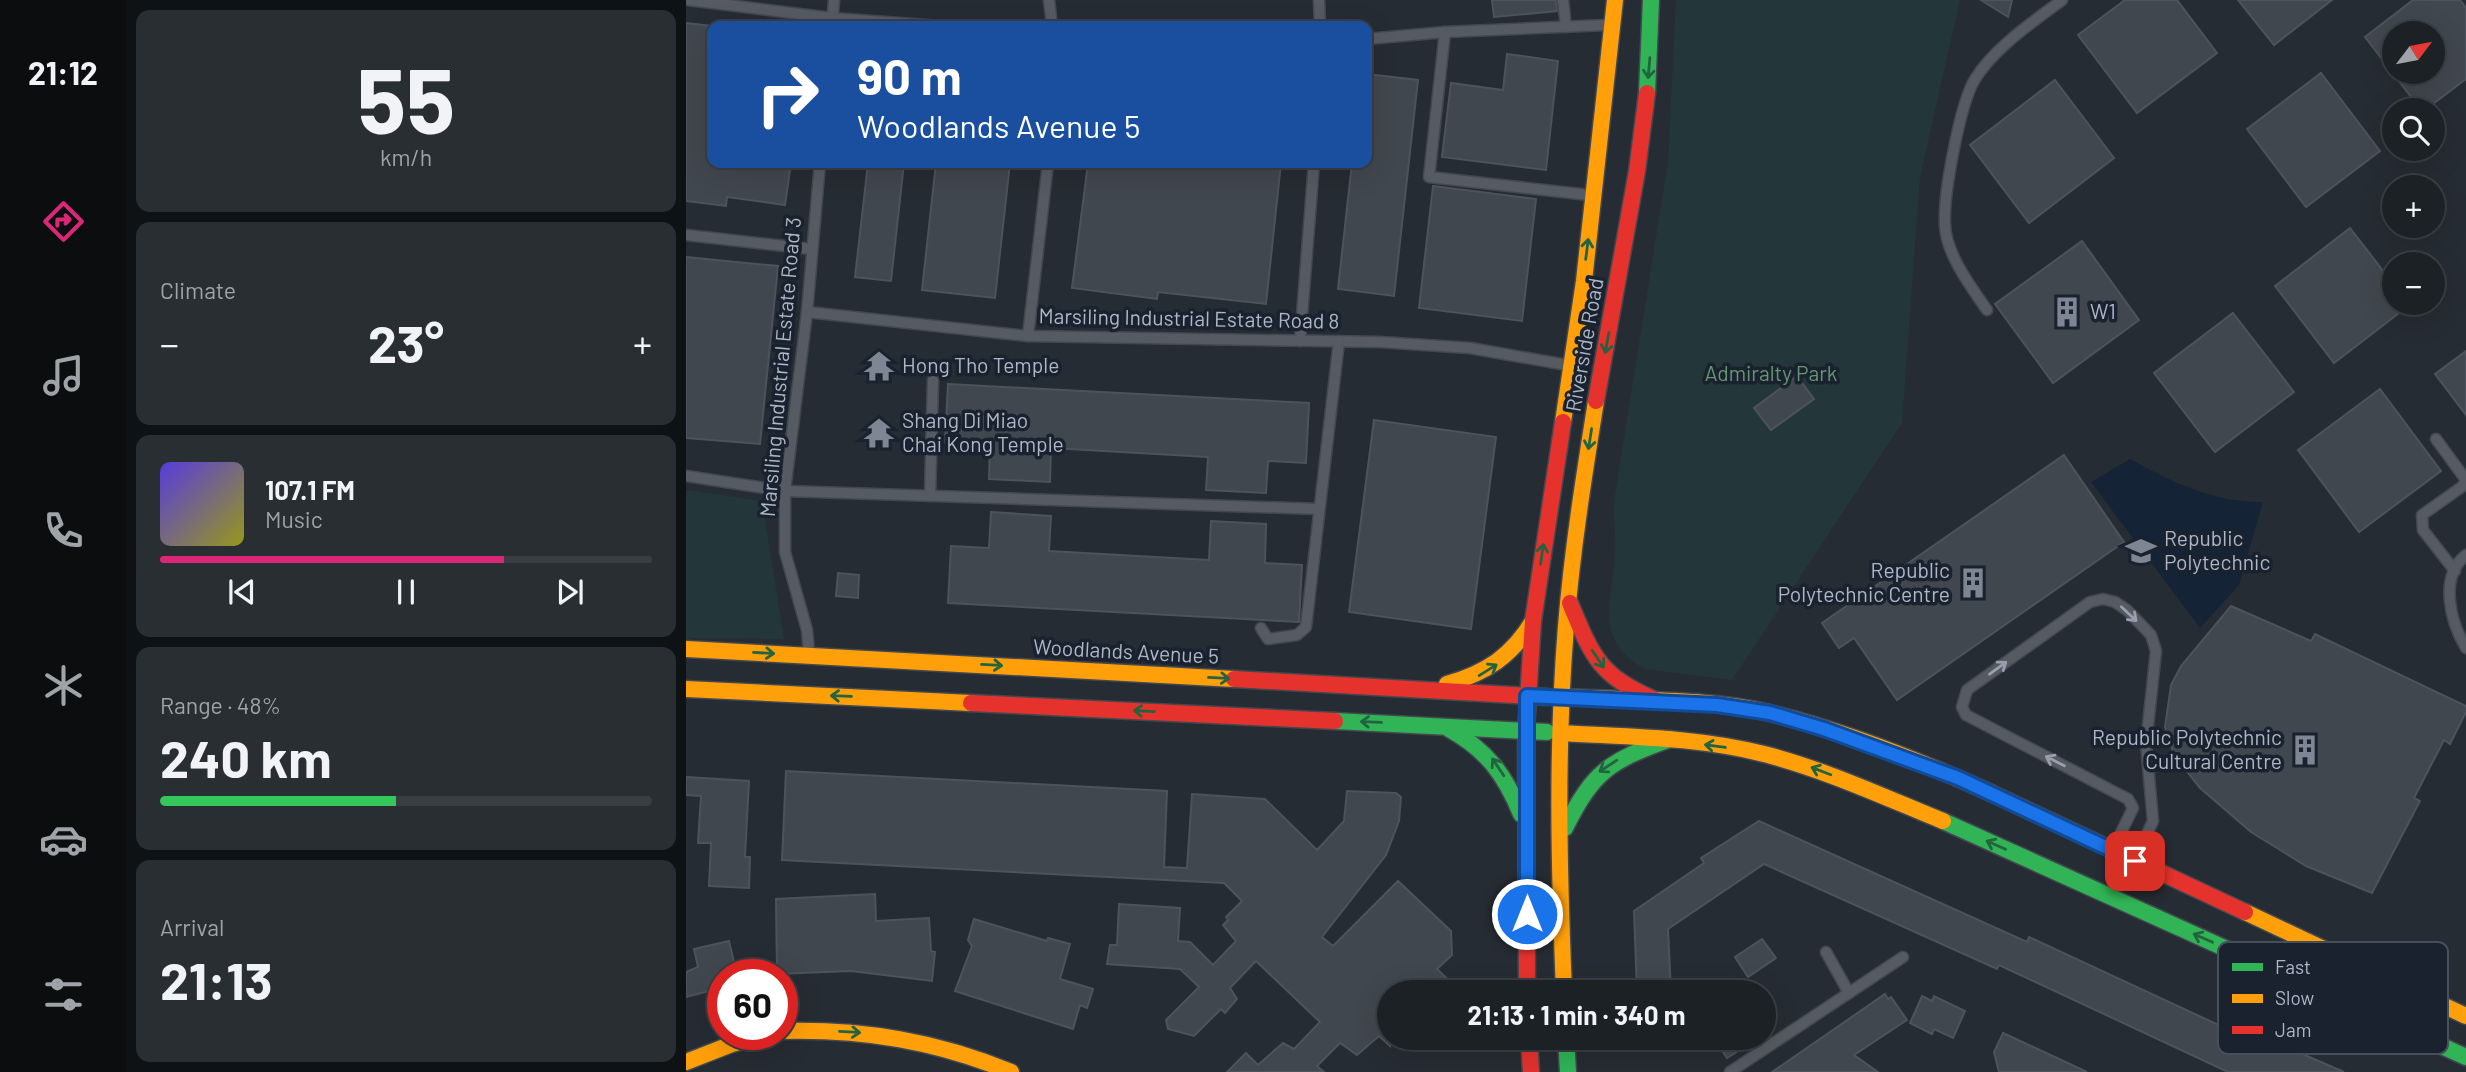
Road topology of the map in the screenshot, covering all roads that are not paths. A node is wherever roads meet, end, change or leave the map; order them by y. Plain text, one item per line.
1 (688, 0) edge
2 (834, 0) edge
3 (1049, 0) edge
4 (1319, 0) edge
5 (1563, 0) edge
6 (1615, 0) edge
7 (1651, 0) edge
8 (2062, 0) edge
9 (702, 1) edge
10 (826, 21) edge
11 (832, 21) edge
12 (1051, 21) edge
13 (1320, 21) edge
14 (1614, 25) junction
15 (1566, 27) junction
16 (1445, 32) junction
17 (1372, 39) edge
18 (819, 168) edge
19 (1047, 168) edge
20 (1314, 168) edge
21 (1594, 196) junction
22 (686, 235) edge
23 (811, 249) junction
24 (1987, 310) dead end
25 (807, 312) junction
26 (1028, 335) junction
27 (1300, 341) junction
28 (1339, 341) junction
29 (1586, 368) junction
30 (933, 380) dead end
31 (2436, 439) dead end
32 (686, 476) edge
33 (2466, 480) edge
34 (785, 491) junction
35 (930, 496) junction
36 (1319, 509) junction
37 (2466, 555) edge
38 (2455, 571) junction
39 (1568, 598) junction
40 (1533, 621) junction
41 (1261, 628) dead end
42 (2466, 648) edge
43 (691, 649) edge
44 (810, 656) junction
45 (686, 689) edge
46 (1425, 690) junction
47 (748, 693) junction
48 (1527, 696) junction
49 (1563, 697) junction
50 (1655, 700) junction
51 (1439, 724) junction
52 (1526, 730) junction
53 (1562, 733) junction
54 (1670, 739) junction
55 (1527, 828) junction
56 (1561, 836) junction
57 (2112, 850) junction
58 (2135, 861) junction
59 (2308, 942) edge
60 (2218, 946) edge
61 (1826, 952) dead end
62 (1903, 957) dead end
63 (1527, 980) edge
64 (1564, 980) edge
65 (1849, 993) junction
66 (2448, 1008) edge
67 (2466, 1016) edge
68 (798, 1031) edge
69 (2448, 1049) edge
70 (717, 1050) edge
71 (1530, 1050) edge
72 (1567, 1050) edge
73 (2466, 1057) edge
74 (686, 1062) edge
75 (1011, 1072) edge
76 (1531, 1072) edge
77 (1568, 1072) edge
78 (1730, 1072) edge

1 - 9 lane
2 - 11 lane
3 - 12 lane
4 - 13 lane
5 - 15 lane
6 - 14 main road, Riverside Road
7 -> 29 main road, Riverside Road
8 - 24 lane
9 - 10 lane
14 - 15 lane
14 - 21 main road, Riverside Road
15 - 16 lane
16 - 17 lane
16 - 21 lane
18 - 23 lane, Marsiling Industrial Estate Road 3
19 - 26 lane
20 - 27 lane
29 -> 21 main road, Riverside Road
22 - 23 lane
23 - 25 lane, Marsiling Industrial Estate Road 3
25 - 26 lane, Marsiling Industrial Estate Road 8
25 - 34 lane, Marsiling Industrial Estate Road 3
26 - 27 lane, Marsiling Industrial Estate Road 8
27 - 28 lane, Marsiling Industrial Estate Road 8
28 - 29 lane, Marsiling Industrial Estate Road 8
28 - 36 lane
29 -> 39 main road, Riverside Road
40 -> 29 main road, Riverside Road
30 - 35 lane
31 - 33 lane
32 - 34 lane
33 - 38 lane
34 - 35 lane
34 - 44 lane, Marsiling Industrial Estate Road 3
35 - 36 lane
36 - 41 lane
37 - 38 lane
38 - 42 lane
39 - 49 main road, Riverside Road
39 -> 50 main road
46 -> 40 main road
40 - 48 main road, Riverside Road
43 -> 44 main road, Woodlands Avenue 5
43 - 47 main road
44 -> 46 main road, Woodlands Avenue 5
45 - 47 main road
46 - 48 main road, Woodlands Avenue 5
51 -> 47 main road
48 - 49 main road, Woodlands Avenue 5
48 - 52 main road, Riverside Road
49 - 50 main road, Woodlands Avenue 5
49 - 53 main road, Riverside Road
50 - 57 main road, Woodlands Avenue 5
51 - 52 main road
55 -> 51 main road
52 - 53 main road
52 - 55 main road, Riverside Road
53 - 54 main road
53 - 56 main road, Riverside Road
54 -> 56 main road
60 -> 54 main road
55 - 63 main road, Riverside Road
56 - 64 main road, Riverside Road
57 - 58 main road, Woodlands Avenue 5
57 -> 58 lane
58 - 59 main road, Woodlands Avenue 5
61 - 65 lane
62 - 65 lane
65 - 78 lane
66 - 67 main road, Woodlands Avenue 5
68 -> 75 main road
73 -> 69 main road
70 - 74 main road
71 - 76 main road
72 - 77 main road

